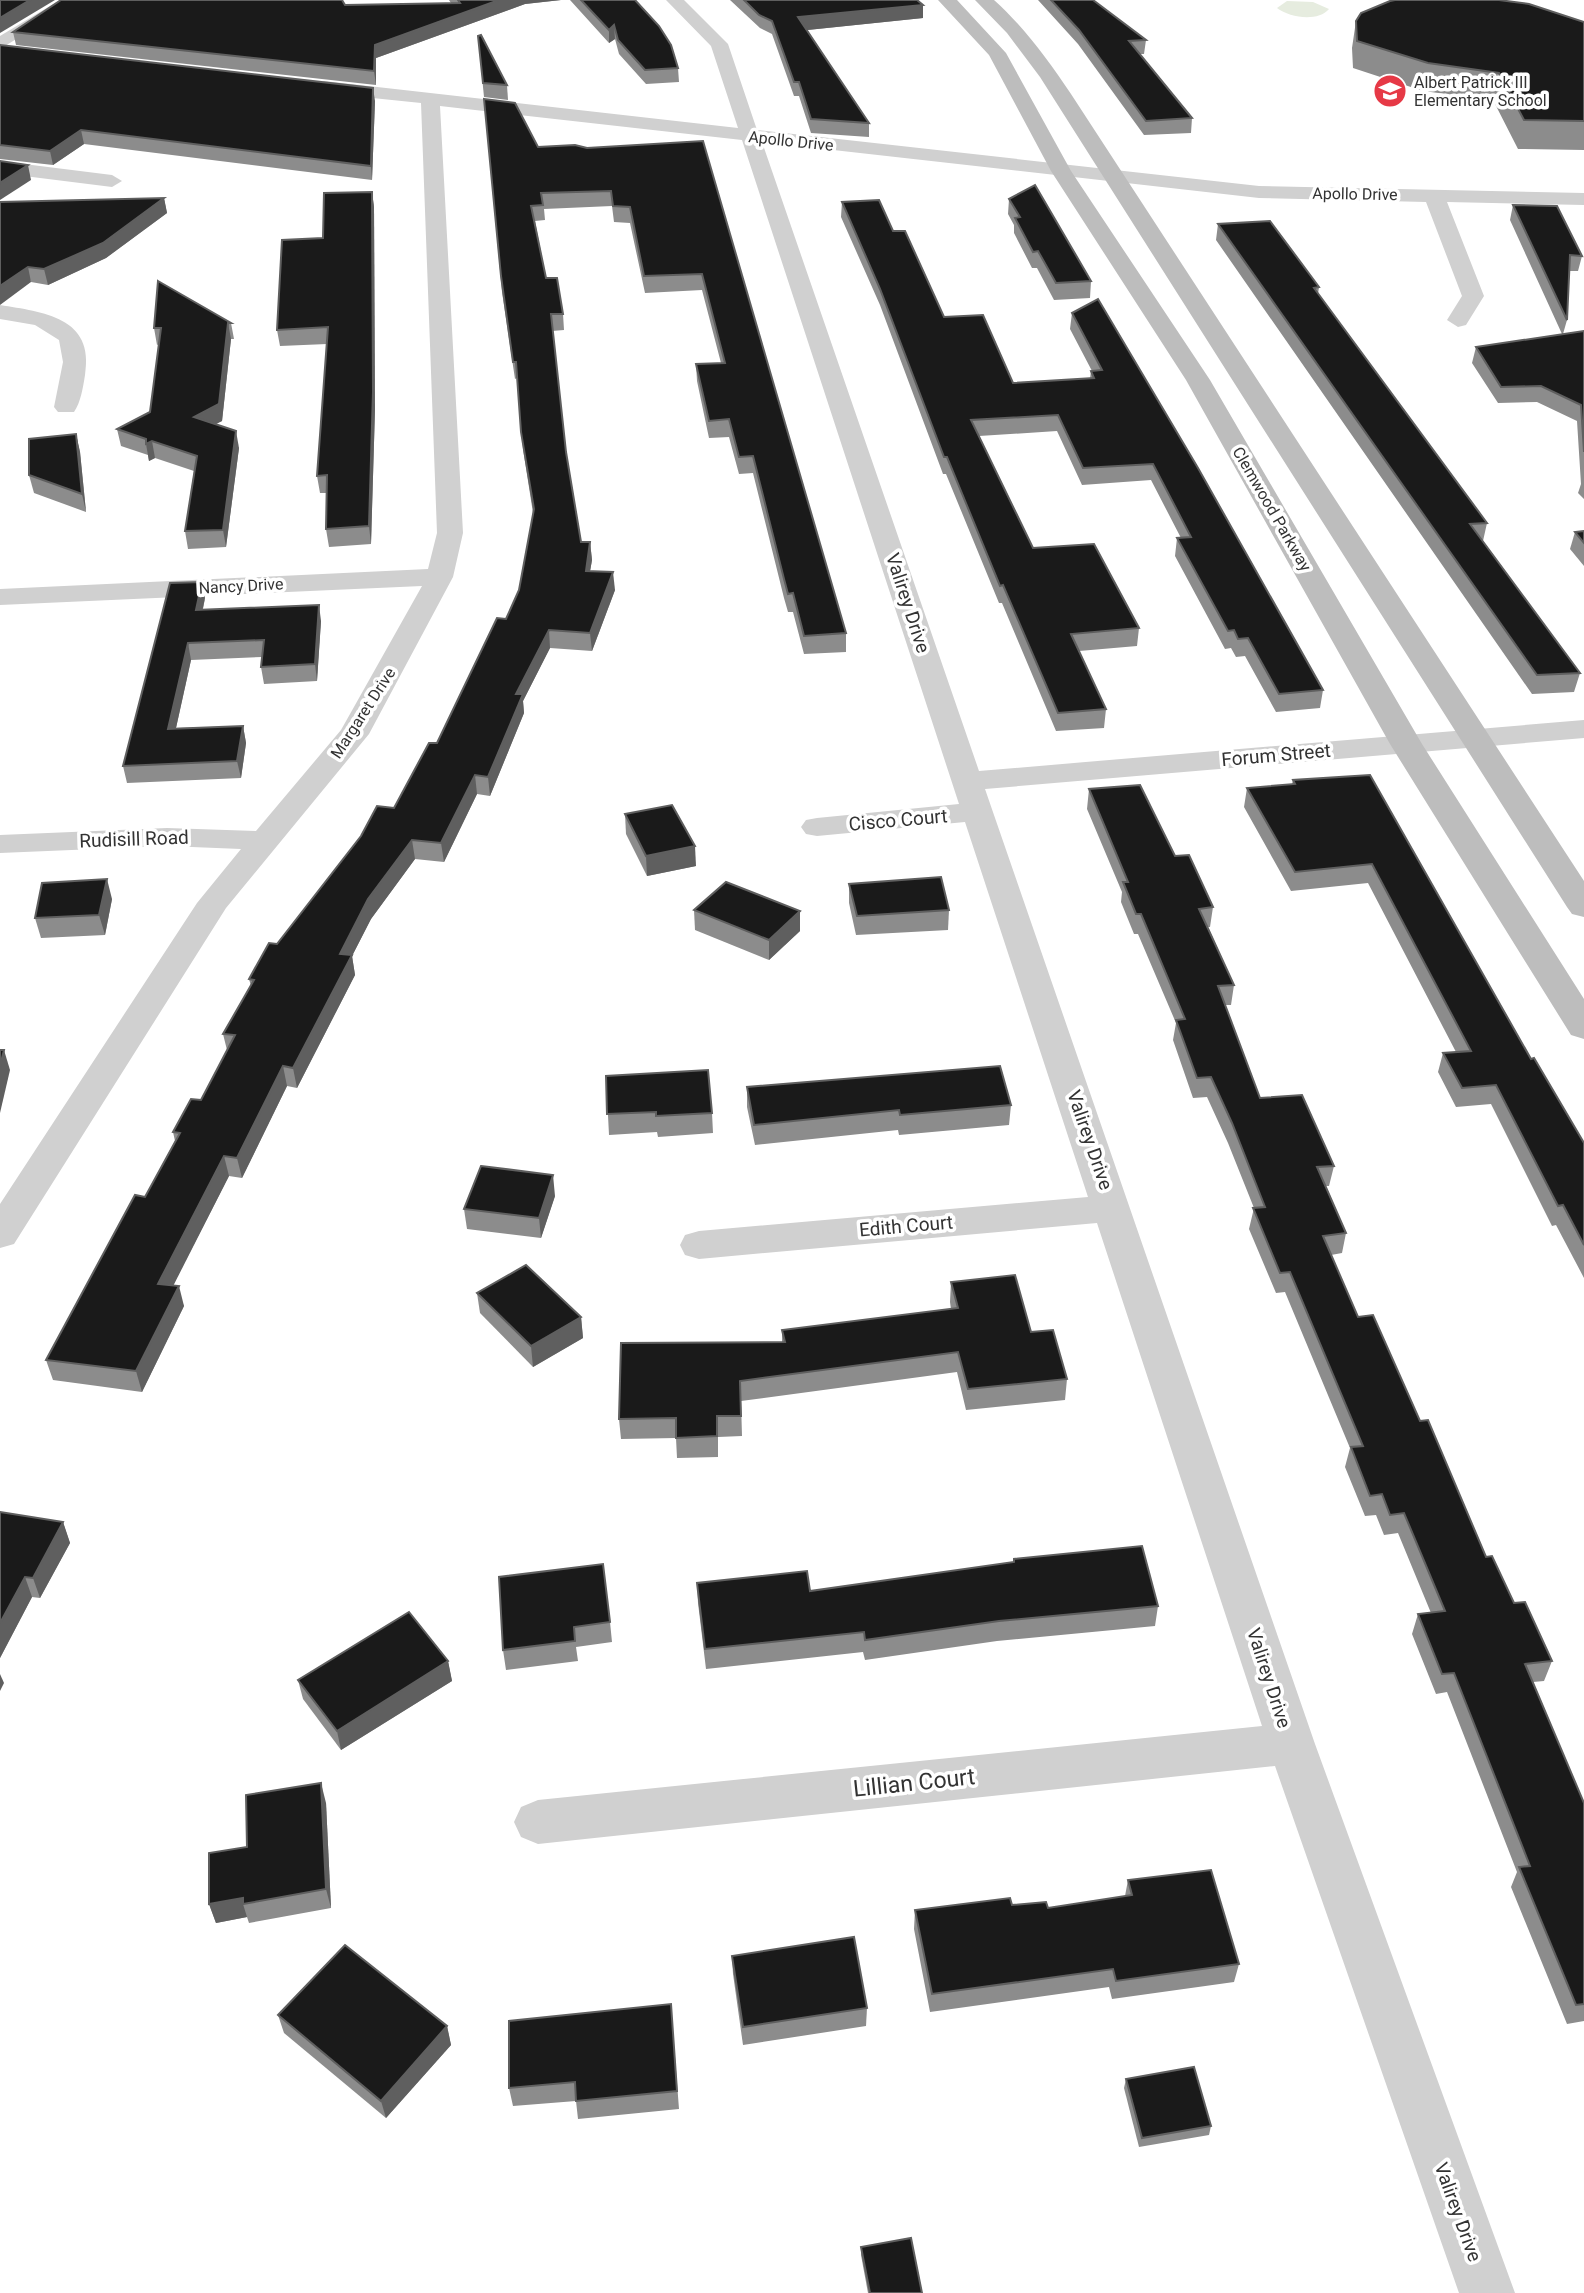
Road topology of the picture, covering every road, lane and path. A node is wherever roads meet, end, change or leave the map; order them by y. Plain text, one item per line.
1 (72, 0) edge
2 (674, 0) edge
3 (947, 0) edge
4 (984, 0) edge
5 (0, 44) edge
6 (0, 51) edge
7 (28, 54) edge
8 (305, 85) edge
9 (430, 99) junction
10 (752, 137) junction
11 (0, 167) edge
12 (1061, 171) junction
13 (1113, 176) junction
14 (112, 181) dead end
15 (1434, 196) junction
16 (1584, 199) edge
17 (0, 312) edge
18 (1458, 320) dead end
19 (66, 407) dead end
20 (440, 577) junction
21 (0, 597) edge
22 (1584, 729) edge
23 (1473, 738) junction
24 (1406, 744) junction
25 (973, 797) junction
26 (817, 827) dead end
27 (267, 841) junction
28 (0, 844) edge
29 (1584, 907) edge
30 (1584, 1027) edge
31 (1113, 1208) junction
32 (6, 1214) edge
33 (699, 1244) dead end
34 (1291, 1744) junction
35 (538, 1822) dead end
36 (1487, 2293) edge

1 - 5 street
2 - 10 street, Valirey Drive
3 - 12 street, Clemwood Parkway
4 - 13 street
6 - 7 street
8 - 9 street, Apollo Drive
9 - 10 street, Apollo Drive
9 - 20 street, Margaret Drive
10 - 12 street, Apollo Drive
10 - 25 street, Valirey Drive
11 - 14 street
12 - 13 street, Apollo Drive
12 - 24 street, Clemwood Parkway
13 - 15 street, Apollo Drive
13 - 23 street
15 - 16 street, Apollo Drive
15 - 18 street
17 - 19 street
20 - 21 street, Nancy Drive
20 - 27 street, Margaret Drive
22 - 23 street, Forum Street
23 - 24 street, Forum Street
23 - 29 street
24 - 25 street, Forum Street
24 - 30 street, Clemwood Parkway
25 - 26 street, Cisco Court
25 - 31 street, Valirey Drive
27 - 28 street, Rudisill Road
27 - 32 street, Margaret Drive
31 - 33 street, Edith Court
31 - 34 street, Valirey Drive
34 - 35 street, Lillian Court
34 - 36 street, Valirey Drive

